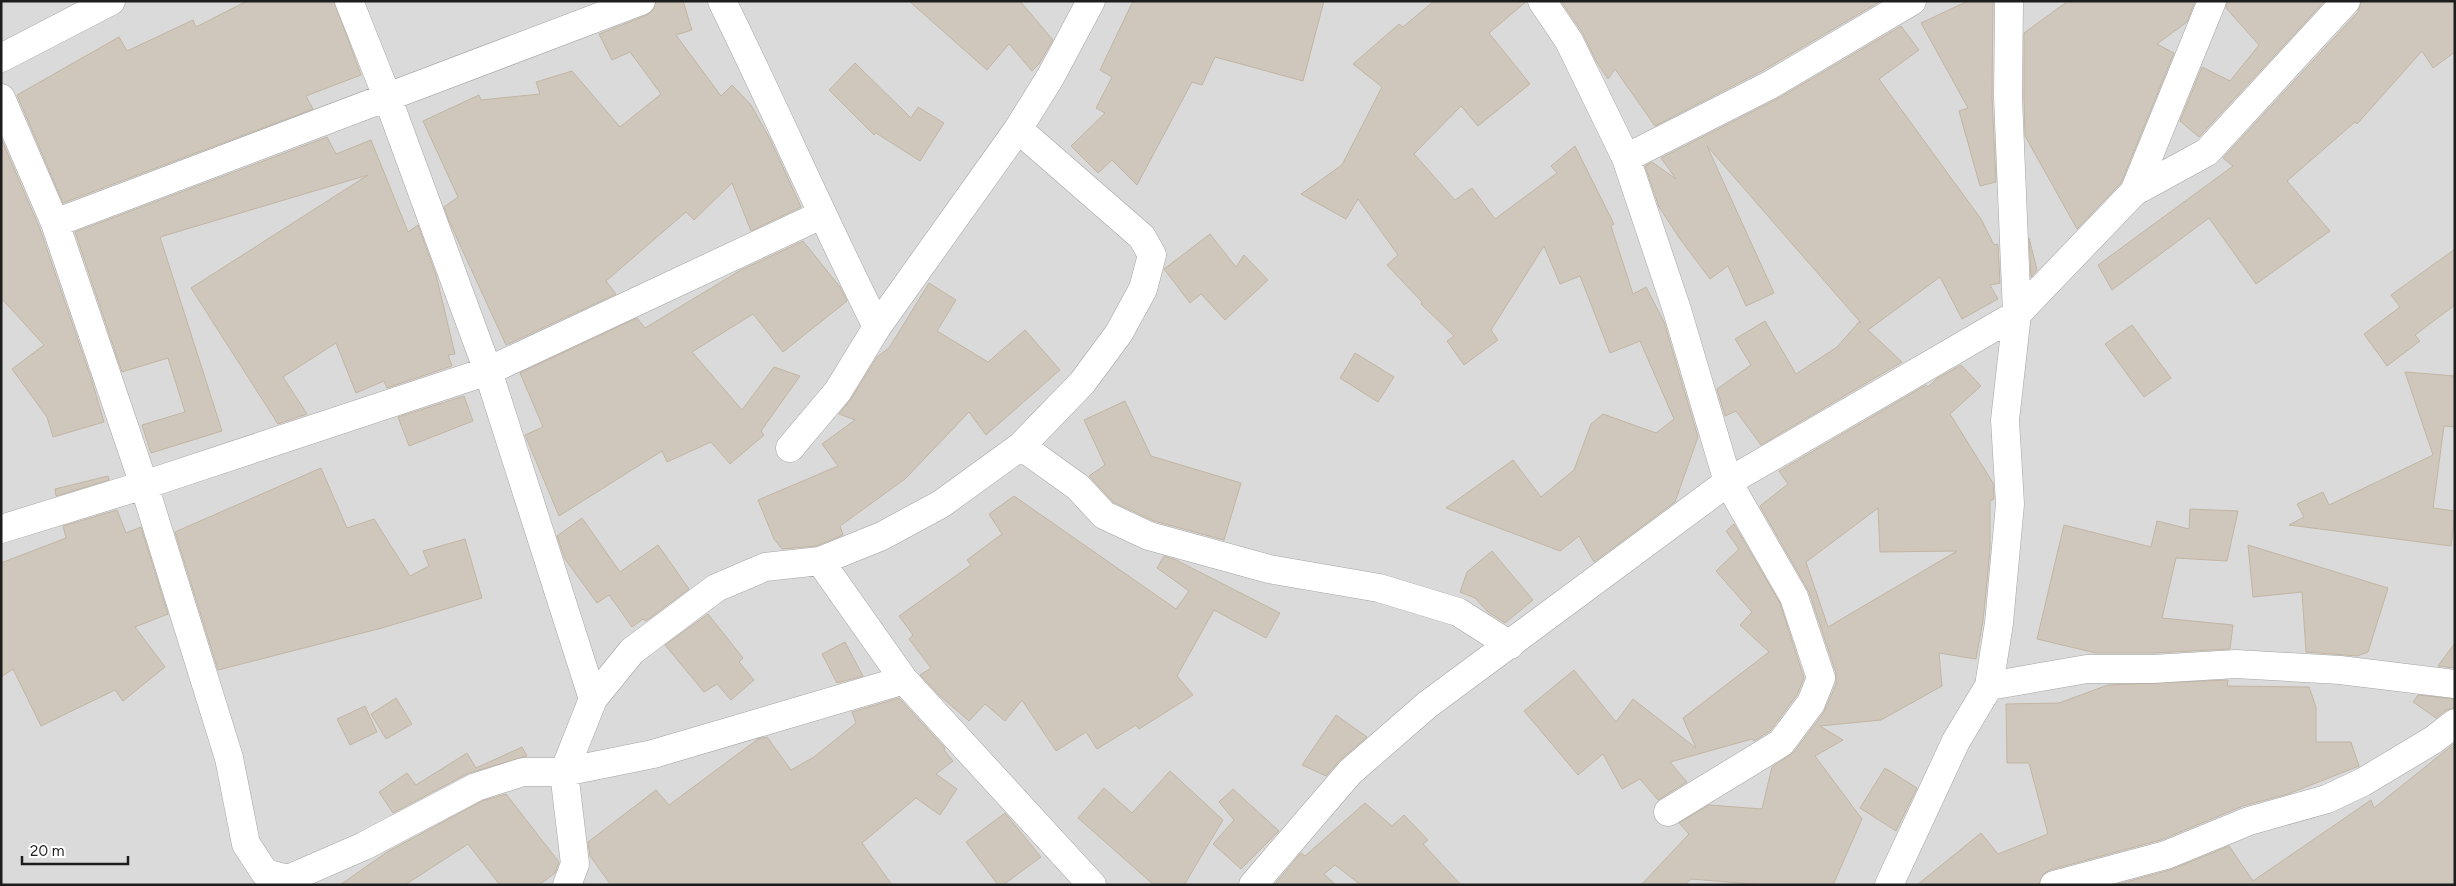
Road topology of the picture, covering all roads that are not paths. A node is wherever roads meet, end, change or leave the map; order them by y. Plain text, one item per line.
1 (111, 1) edge
2 (349, 1) edge
3 (641, 1) edge
4 (722, 1) edge
5 (1091, 1) edge
6 (1542, 1) edge
7 (1912, 1) edge
8 (2009, 1) edge
9 (2212, 1) edge
10 (2346, 1) edge
11 (1, 58) edge
12 (1, 98) edge
13 (388, 99) junction
14 (1018, 129) junction
15 (1626, 158) junction
16 (2134, 192) junction
17 (821, 215) junction
18 (55, 223) junction
19 (2017, 314) junction
20 (877, 326) junction
21 (488, 371) junction
22 (1022, 446) junction
23 (790, 448) dead end
24 (1728, 482) junction
25 (144, 485) junction
26 (1, 529) edge
27 (820, 561) junction
28 (1510, 645) junction
29 (904, 680) junction
30 (2455, 684) edge
31 (1989, 686) junction
32 (593, 699) junction
33 (2455, 723) edge
34 (564, 772) junction
35 (1668, 812) dead end
36 (578, 878) edge
37 (1092, 885) edge
38 (1253, 885) edge
39 (1889, 885) edge
40 (2054, 885) edge

1 - 11 street
2 - 13 street
3 - 13 street
4 - 17 street
5 - 14 street
6 - 15 street
7 - 15 street
8 - 19 street
9 - 16 street
10 - 16 street
12 - 18 street
13 - 18 street
13 - 21 street
14 - 20 street
14 - 22 street
15 - 24 street
16 - 19 street
17 - 20 street
17 - 21 street
18 - 25 street
19 - 24 street
19 - 31 street
20 - 23 street
21 - 25 street
21 - 32 street
22 - 27 street
22 - 28 street
24 - 28 street
24 - 35 street
25 - 26 street
25 - 34 street
27 - 29 street
27 - 32 street
28 - 38 street
29 - 34 street
29 - 37 street
30 - 31 street
31 - 39 street
32 - 34 street
33 - 40 street
34 - 36 street

